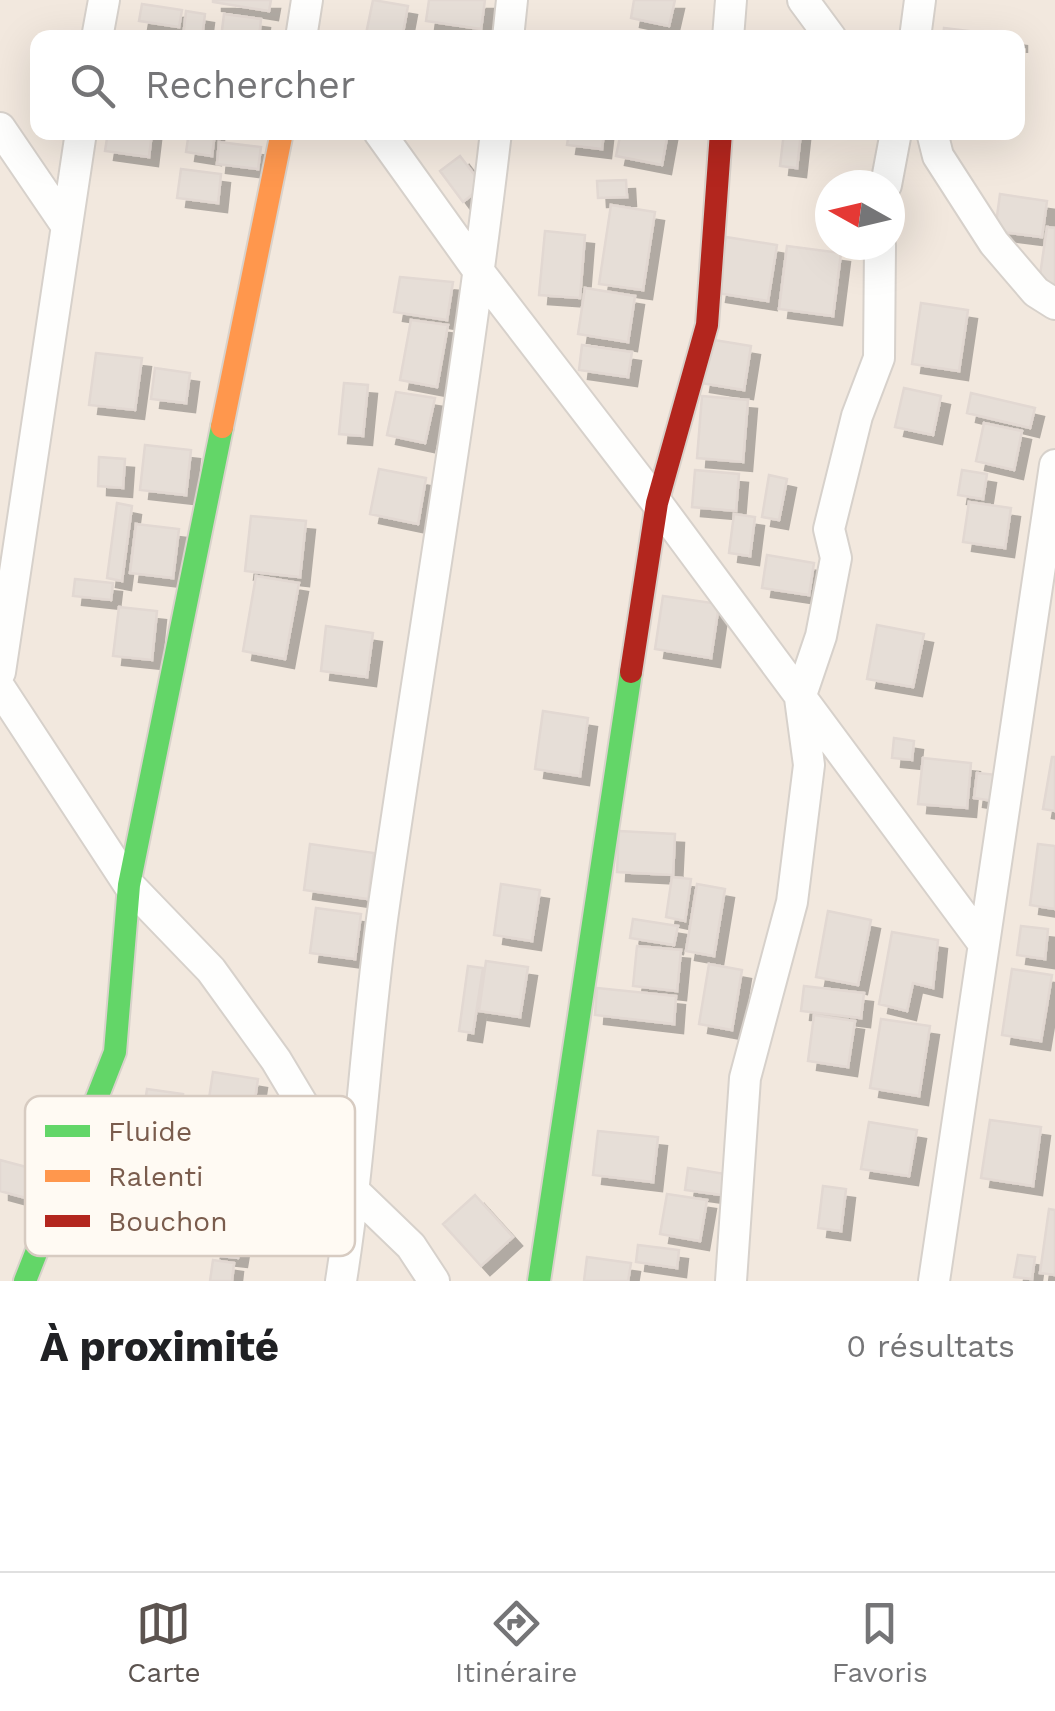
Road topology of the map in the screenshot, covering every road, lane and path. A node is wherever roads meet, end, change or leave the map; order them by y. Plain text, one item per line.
1 (104, 0) edge
2 (512, 0) edge
3 (731, 0) edge
4 (803, 0) edge
5 (920, 0) edge
6 (98, 30) edge
7 (509, 30) edge
8 (729, 30) edge
9 (825, 30) edge
10 (916, 30) edge
11 (0, 128) edge
12 (80, 140) edge
13 (280, 140) edge
14 (385, 140) edge
15 (495, 140) edge
16 (720, 140) edge
17 (894, 140) edge
18 (934, 140) edge
19 (889, 170) edge
20 (66, 225) junction
21 (880, 260) edge
22 (480, 272) junction
23 (1055, 304) edge
24 (1055, 465) edge
25 (657, 504) junction
26 (0, 672) edge
27 (0, 688) edge
28 (800, 698) junction
29 (129, 885) junction
30 (983, 943) junction
31 (98, 1096) edge
32 (298, 1096) edge
33 (355, 1192) joint
34 (35, 1256) edge
35 (345, 1256) edge
36 (25, 1281) edge
37 (341, 1281) edge
38 (434, 1281) edge
39 (539, 1281) edge
40 (731, 1281) edge
41 (934, 1281) edge

1 - 6 street
2 - 7 street
3 - 8 street
4 - 9 street
5 - 10 street
11 - 20 street
12 - 20 street
13 - 29 street
14 - 22 street
15 - 22 street
16 - 25 street
17 - 19 street
18 - 23 street
20 - 26 street
21 - 28 street
22 - 25 street
22 - 33 street
24 - 30 street
25 - 28 street
25 - 39 street
27 - 29 street
28 - 30 street
28 - 40 street
29 - 31 street
29 - 32 street
30 - 41 street
33 - 38 street
34 - 36 street
35 - 37 street

